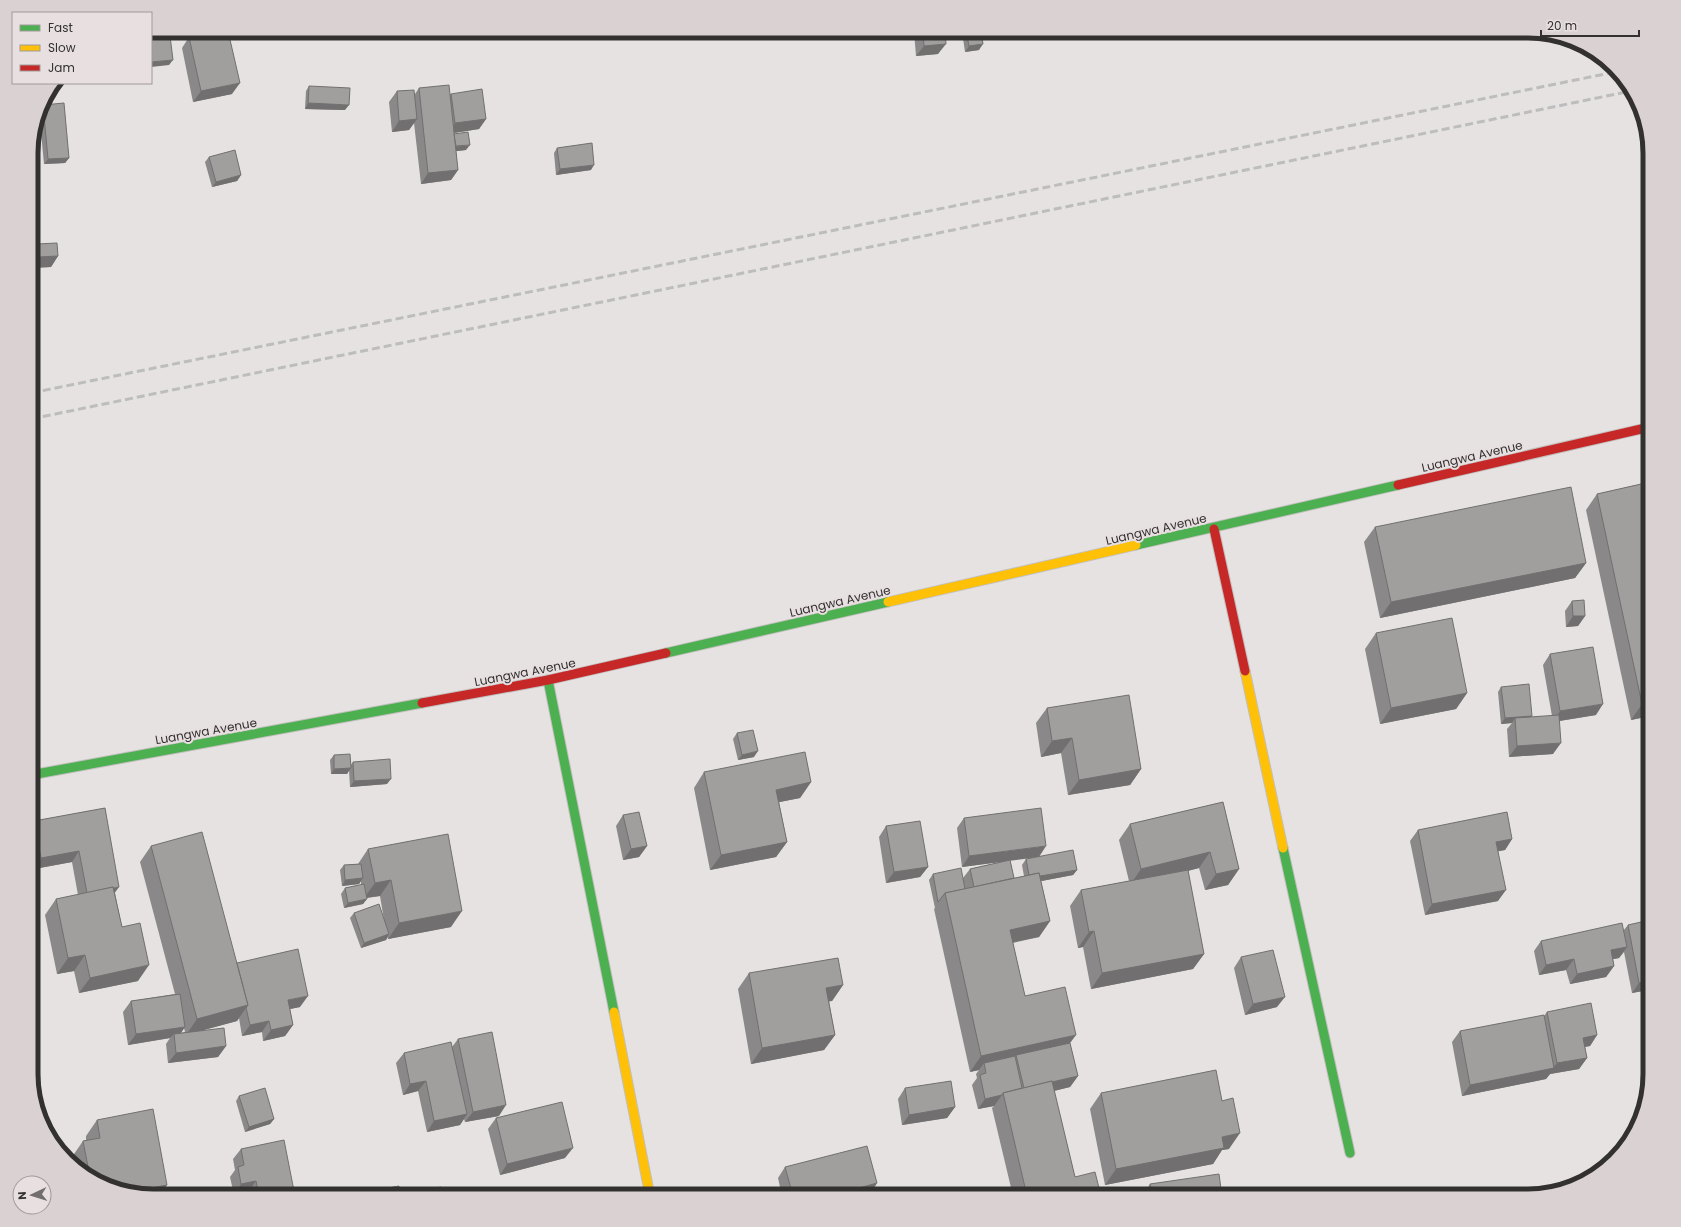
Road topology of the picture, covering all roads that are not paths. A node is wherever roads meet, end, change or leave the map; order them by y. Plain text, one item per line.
1 (1643, 429) edge
2 (1214, 528) junction
3 (548, 680) junction
4 (38, 774) edge
5 (1350, 1153) dead end
6 (649, 1189) edge

1 - 2 main road, Luangwa Avenue
2 - 3 main road, Luangwa Avenue
2 - 5 main road
3 - 4 main road, Luangwa Avenue
3 - 6 main road

